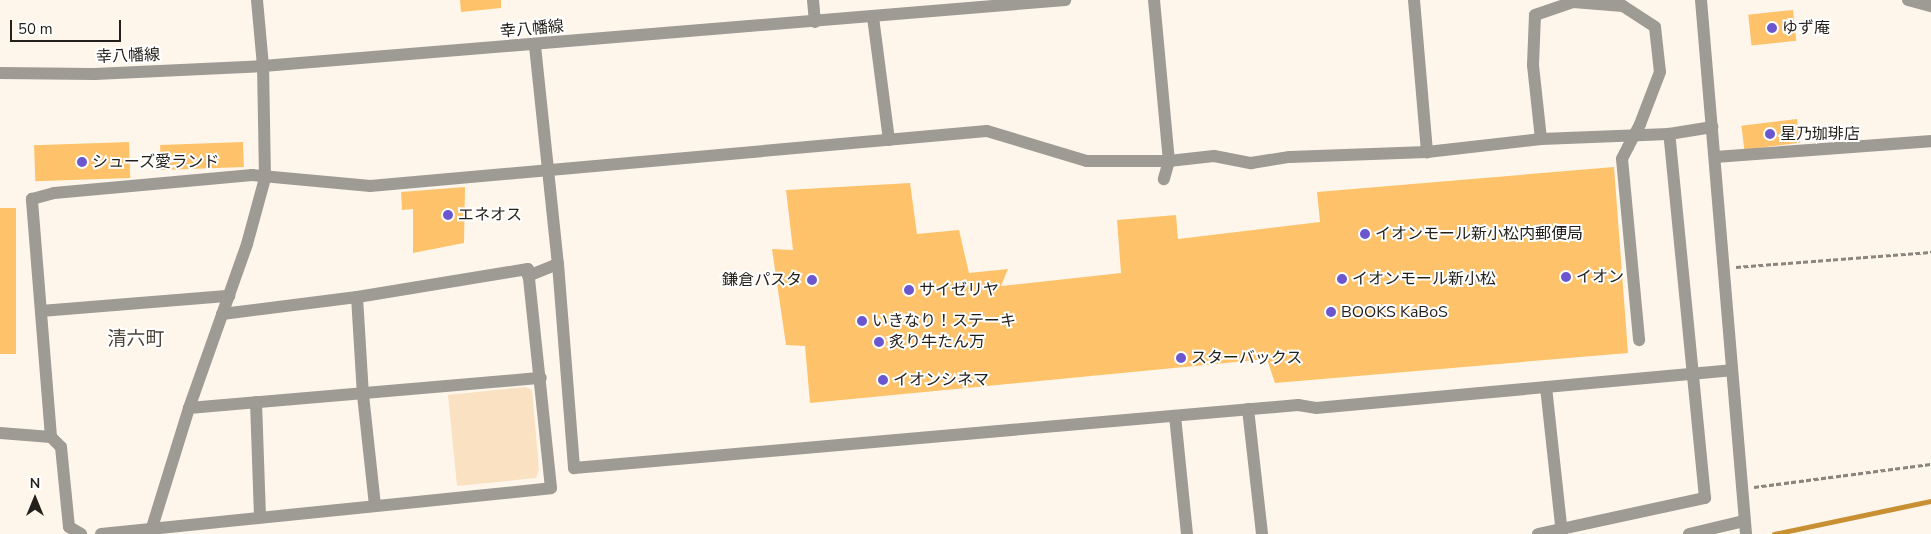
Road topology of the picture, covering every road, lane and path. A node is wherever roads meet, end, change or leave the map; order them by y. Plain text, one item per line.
1 (257, 0) edge
2 (813, 0) edge
3 (1065, 0) edge
4 (1154, 0) edge
5 (1414, 0) edge
6 (1701, 0) edge
7 (1908, 0) edge
8 (1931, 6) edge
9 (873, 17) junction
10 (815, 22) junction
11 (535, 46) junction
12 (263, 66) junction
13 (0, 73) edge
14 (1712, 127) junction
15 (1669, 134) junction
16 (1541, 139) junction
17 (889, 140) junction
18 (1931, 141) edge
19 (1427, 152) junction
20 (1715, 157) junction
21 (1168, 161) junction
22 (547, 169) junction
23 (265, 178) junction
24 (1164, 179) dead end
25 (1931, 252) edge
26 (558, 264) junction
27 (1722, 268) junction
28 (528, 276) junction
29 (229, 296) junction
30 (357, 297) junction
31 (41, 311) junction
32 (222, 314) junction
33 (1639, 340) dead end
34 (1731, 370) junction
35 (1691, 374) junction
36 (541, 378) junction
37 (1546, 387) junction
38 (363, 395) junction
39 (256, 402) junction
40 (189, 408) junction
41 (1248, 409) junction
42 (1175, 416) junction
43 (0, 433) edge
44 (51, 437) junction
45 (1931, 464) edge
46 (1741, 489) junction
47 (375, 505) junction
48 (260, 516) junction
49 (1744, 521) junction
50 (151, 531) edge
51 (1562, 532) edge
52 (81, 534) edge
53 (102, 534) edge
54 (1186, 534) edge
55 (1262, 534) edge
56 (1538, 534) edge
57 (1689, 534) edge
58 (1746, 534) edge

1 - 12 street
2 - 10 street
3 - 9 street, 幸八幡線
4 - 21 street
5 - 19 street
6 - 14 street
7 - 8 street
9 - 10 street, 幸八幡線
9 - 17 street
10 - 11 street, 幸八幡線
11 - 12 street, 幸八幡線
11 - 22 street
12 - 13 street, 幸八幡線
12 - 23 street
14 - 15 street
14 - 20 street
15 - 16 street
15 - 35 street
16 - 19 street
16 - 33 street, bridge
17 - 21 street
17 - 22 street
18 - 20 street
19 - 21 street
20 - 27 street
21 - 24 street
22 - 23 street
22 - 26 street
23 - 29 street
23 - 31 street
25 - 27 path
26 - 28 street
26 - 42 street
27 - 34 street
28 - 30 street
28 - 36 street
29 - 31 street
29 - 32 street
30 - 32 street
30 - 38 street
31 - 44 street
32 - 40 street
34 - 35 street
34 - 46 street
35 - 37 street
35 - 51 street
36 - 38 street
36 - 47 street
37 - 41 street
37 - 51 street
38 - 39 street
38 - 47 street
39 - 40 street
39 - 48 street
40 - 50 street
41 - 42 street
41 - 55 street
42 - 54 street
43 - 44 street
44 - 52 street
45 - 46 path
46 - 49 street
47 - 48 street
48 - 50 street
49 - 57 street
49 - 58 street
50 - 53 street
51 - 56 street

